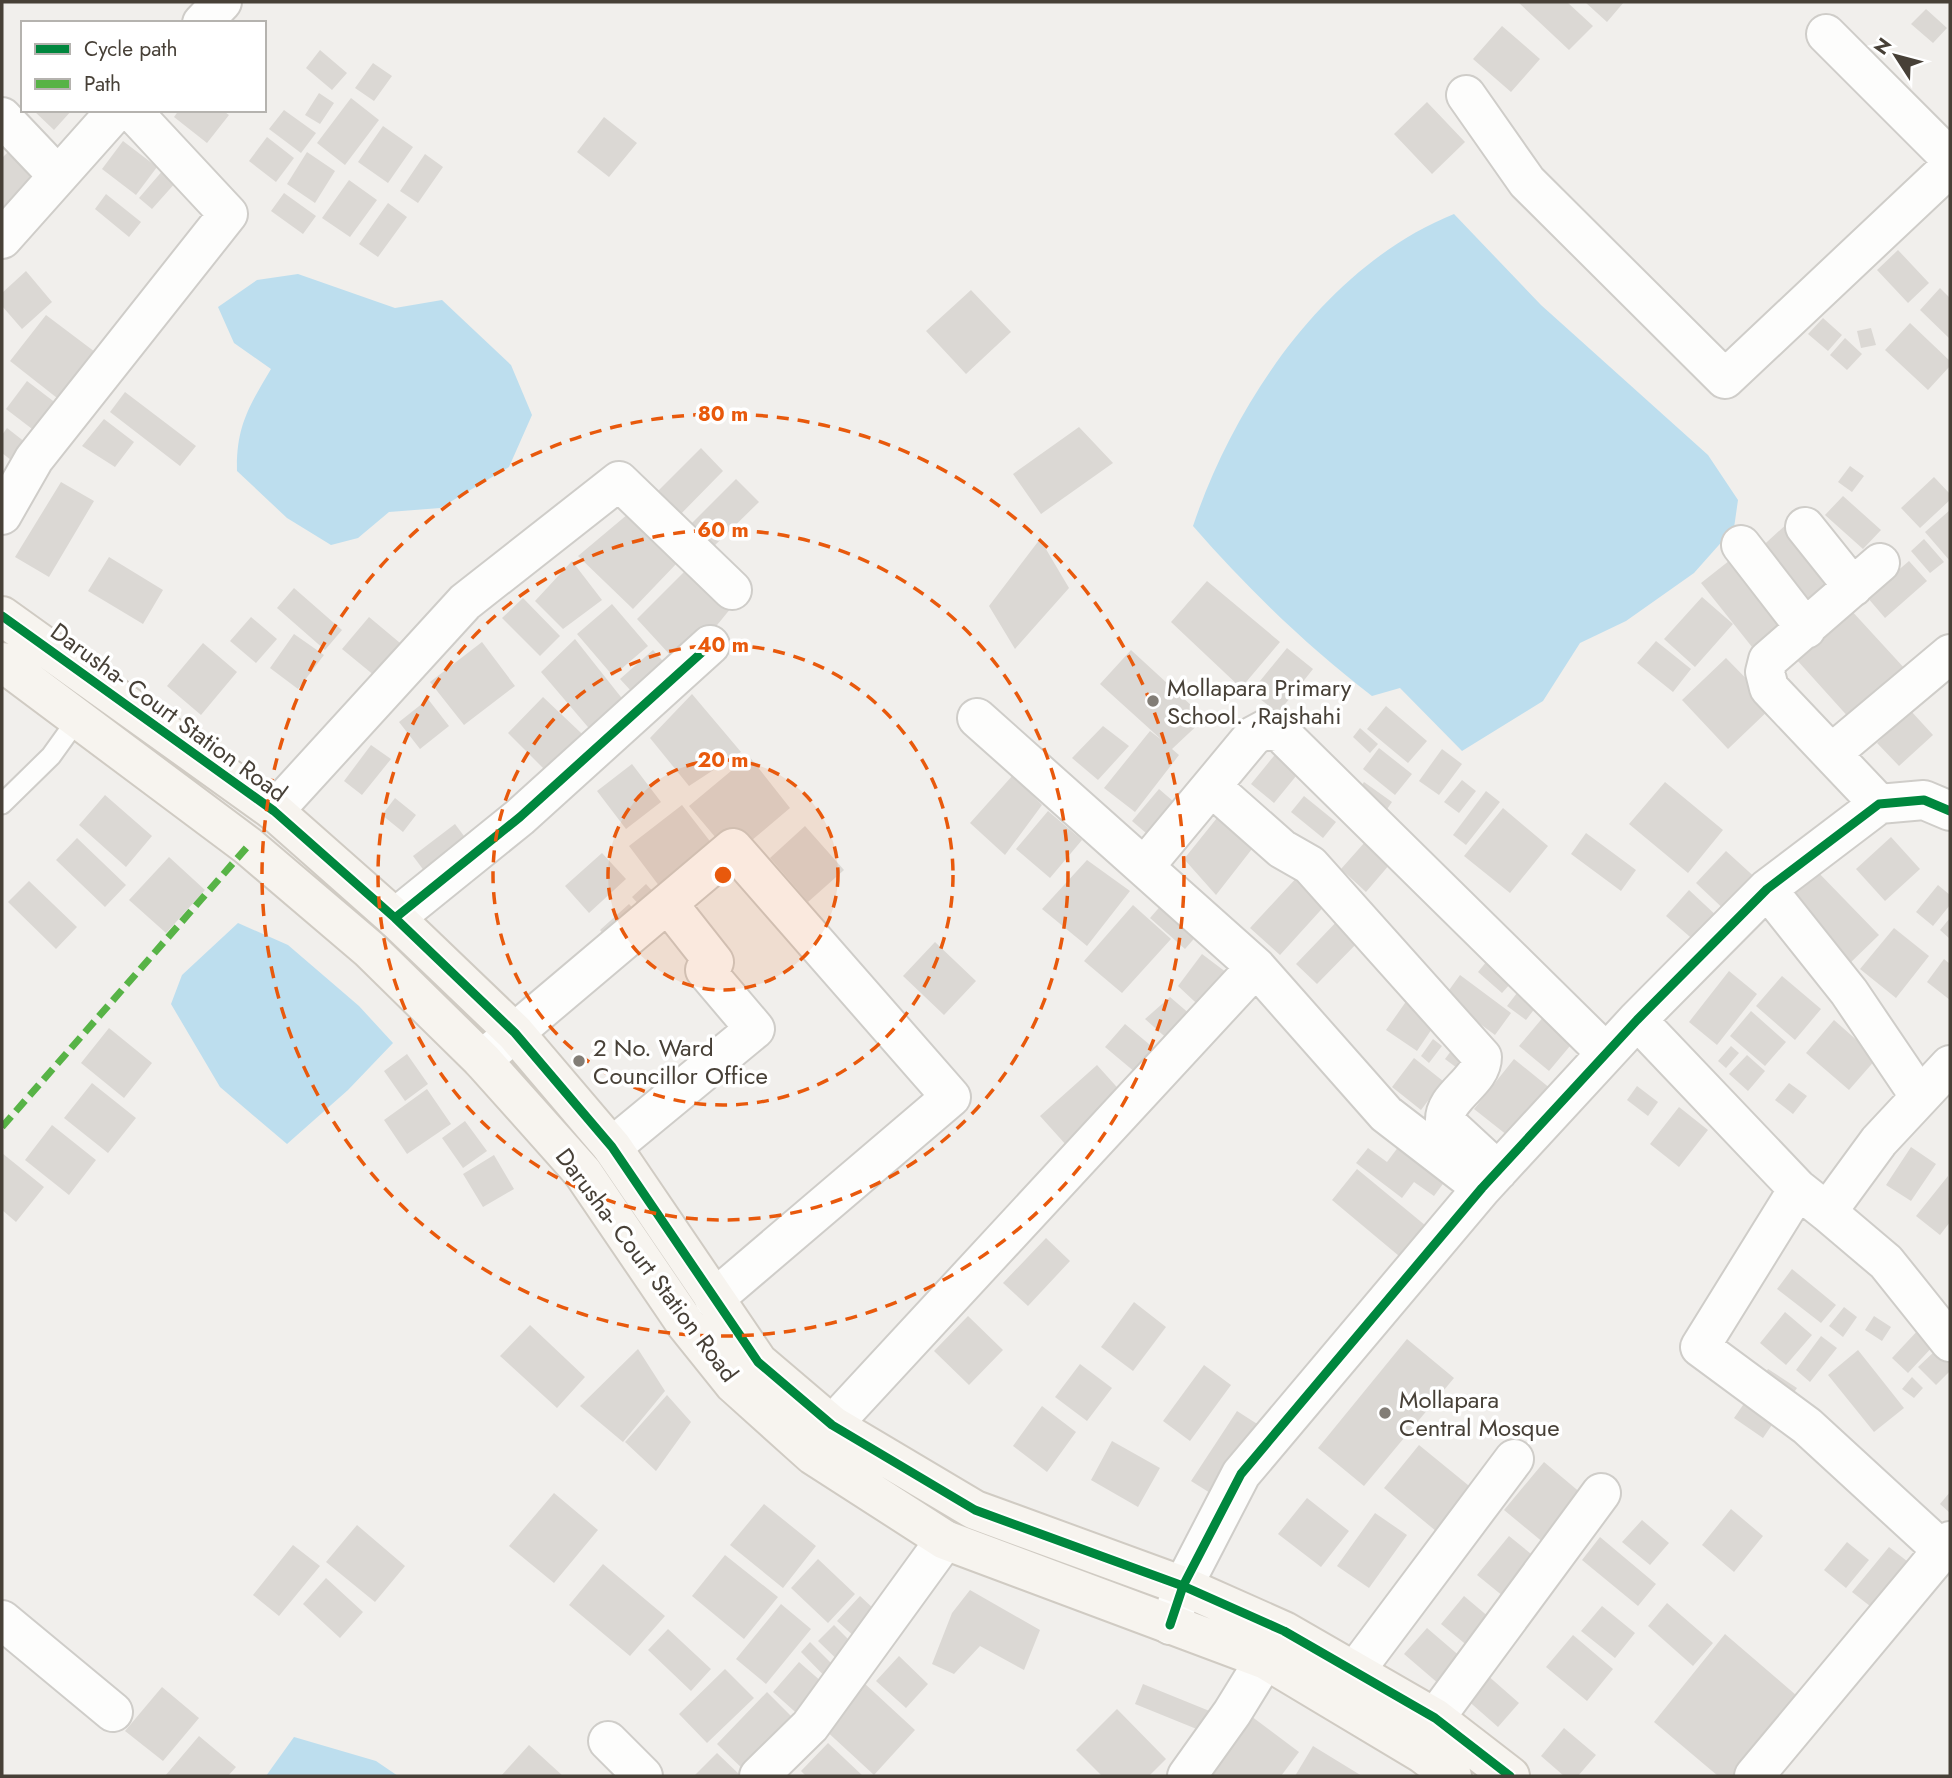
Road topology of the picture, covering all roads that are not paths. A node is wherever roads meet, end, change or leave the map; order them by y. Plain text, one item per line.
1 (222, 2) edge
2 (204, 21) edge
3 (1826, 34) dead end
4 (1466, 95) dead end
5 (115, 112) edge
6 (133, 112) edge
7 (2, 117) edge
8 (1949, 168) edge
9 (58, 176) junction
10 (2, 239) edge
11 (2, 515) edge
12 (1805, 527) dead end
13 (1741, 545) dead end
14 (732, 590) dead end
15 (2, 616) edge
16 (1806, 629) junction
17 (709, 645) dead end
18 (1950, 654) edge
19 (2, 662) edge
20 (79, 717) junction
21 (977, 718) dead end
22 (1832, 753) junction
23 (1213, 788) junction
24 (2, 804) edge
25 (1879, 804) junction
26 (274, 811) junction
27 (1950, 811) edge
28 (1144, 867) junction
29 (1767, 889) junction
30 (668, 905) junction
31 (395, 918) junction
32 (1256, 967) junction
33 (1637, 1020) junction
34 (515, 1033) junction
35 (1606, 1053) junction
36 (482, 1060) junction
37 (1950, 1065) edge
38 (1920, 1097) junction
39 (612, 1147) junction
40 (1490, 1180) junction
41 (1798, 1189) junction
42 (1827, 1212) junction
43 (713, 1299) junction
44 (1950, 1342) edge
45 (832, 1425) junction
46 (1514, 1459) dead end
47 (1601, 1493) dead end
48 (945, 1540) junction
49 (1946, 1546) edge
50 (1183, 1586) junction
51 (2, 1620) edge
52 (1170, 1625) junction
53 (1275, 1645) junction
54 (1355, 1671) junction
55 (113, 1712) dead end
56 (1435, 1718) junction
57 (608, 1741) dead end
58 (643, 1776) edge
59 (759, 1776) edge
60 (1187, 1776) edge
61 (1451, 1776) edge
62 (1510, 1776) edge
63 (1754, 1776) edge

1 - 2 street
3 - 8 street
4 - 8 street
5 - 9 street
6 - 11 street
7 - 9 street
9 - 10 street
12 - 16 street
13 - 16 street
14 - 26 street
15 - 26 street, Darusha- Court Station Road
16 - 22 street
17 - 31 street
18 - 22 street
19 - 20 street, Darusha- Court Station Road
20 - 24 lane
20 - 36 street, Darusha- Court Station Road
21 - 28 street
22 - 25 street
23 - 28 street
23 - 35 street
23 - 40 street
25 - 27 street
25 - 29 street
26 - 31 street, Darusha- Court Station Road
28 - 32 street
29 - 33 street
29 - 38 street
30 - 34 street
30 - 39 street
30 - 43 street
31 - 34 street, Darusha- Court Station Road
32 - 40 street
32 - 45 street
33 - 35 street
33 - 41 street
34 - 36 street
34 - 39 street, Darusha- Court Station Road
35 - 40 street
36 - 48 street, Darusha- Court Station Road
37 - 38 street
38 - 42 street
39 - 43 street, Darusha- Court Station Road
40 - 50 street
41 - 42 street
41 - 49 street
42 - 44 street
43 - 45 street, Darusha- Court Station Road
45 - 50 street, Darusha- Court Station Road
46 - 54 street
47 - 56 street
48 - 52 street, Darusha- Court Station Road
48 - 59 street
49 - 63 street
50 - 52 street
50 - 53 street, Darusha- Court Station Road
51 - 55 street
52 - 53 street, Darusha- Court Station Road
53 - 54 street, Darusha- Court Station Road
53 - 60 street
53 - 61 street, Darusha- Court Station Road
54 - 56 street, Darusha- Court Station Road
56 - 62 street, Darusha- Court Station Road
57 - 58 street

